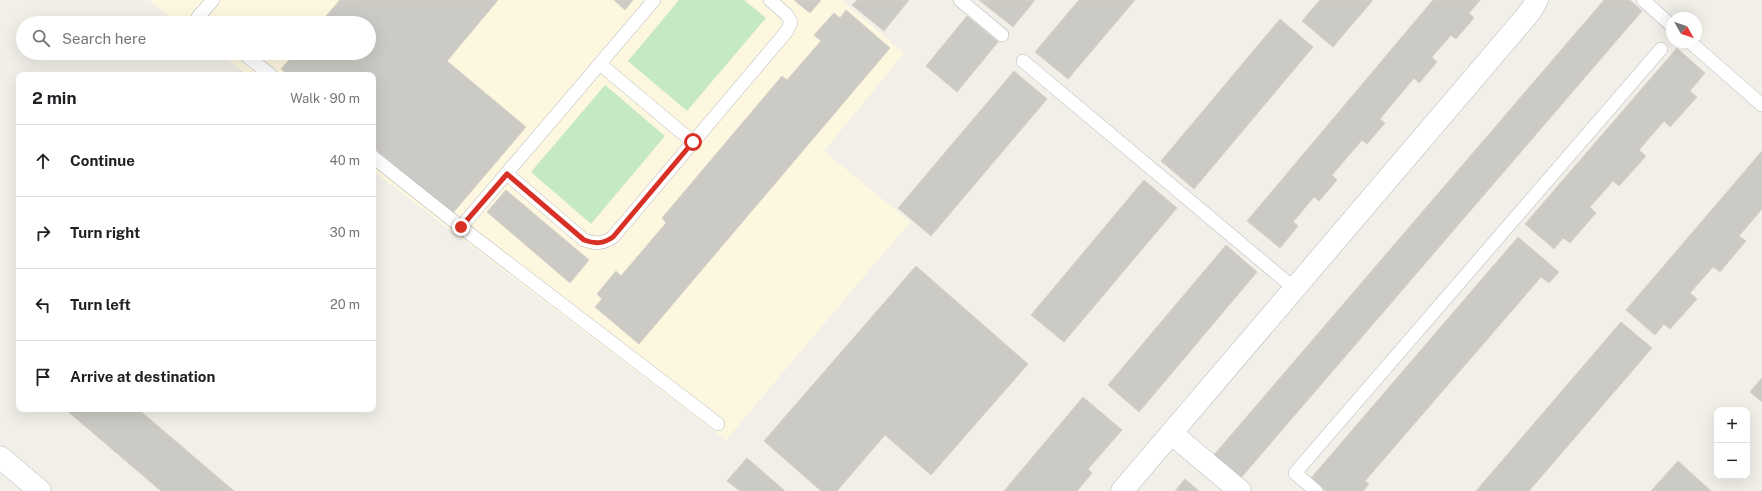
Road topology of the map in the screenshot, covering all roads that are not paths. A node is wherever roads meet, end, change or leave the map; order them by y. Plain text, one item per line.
1 (213, 0) edge
2 (654, 0) edge
3 (770, 0) edge
4 (960, 0) edge
5 (1537, 0) edge
6 (1642, 0) edge
7 (199, 16) edge
8 (1666, 21) edge
9 (1002, 35) dead end
10 (1697, 48) edge
11 (1661, 49) dead end
12 (252, 60) edge
13 (1023, 61) dead end
14 (600, 64) junction
15 (267, 72) edge
16 (1762, 105) edge
17 (693, 142) junction
18 (376, 159) edge
19 (507, 174) junction
20 (461, 227) junction
21 (1294, 288) junction
22 (718, 424) dead end
23 (1171, 432) junction
24 (0, 457) edge
25 (40, 491) edge
26 (1122, 491) edge
27 (1240, 491) edge
28 (1316, 491) edge

1 - 7 lane
2 - 14 lane
3 - 17 lane
4 - 9 lane
5 - 21 street
6 - 8 lane
10 - 16 lane
11 - 28 lane
12 - 15 lane
13 - 21 lane
14 - 17 lane
14 - 19 lane
17 - 19 lane
18 - 20 lane
19 - 20 lane
20 - 22 lane
21 - 23 street
23 - 26 street
23 - 27 street
24 - 25 street

